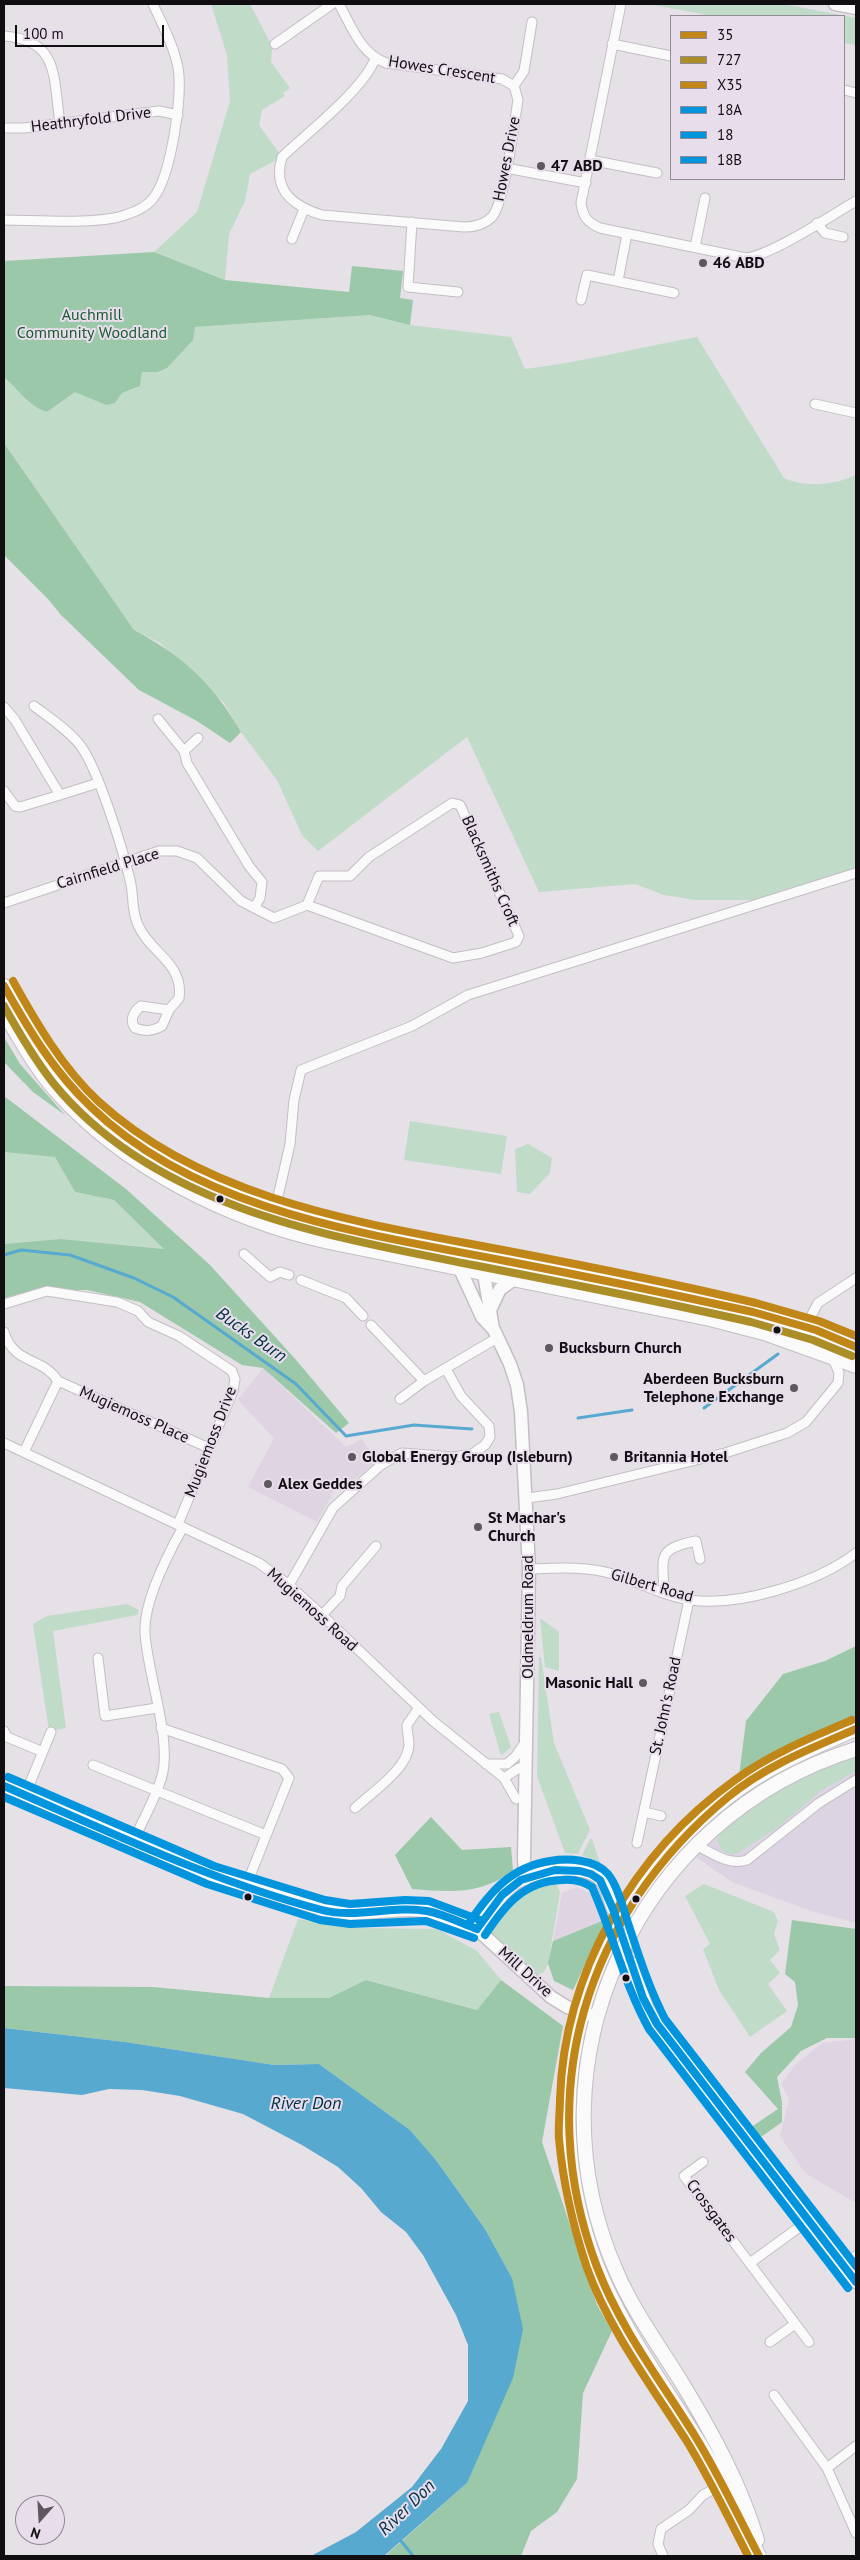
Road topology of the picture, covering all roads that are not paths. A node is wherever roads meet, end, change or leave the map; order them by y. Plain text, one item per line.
1 (153, 4) edge
2 (332, 4) edge
3 (339, 4) edge
4 (620, 4) edge
5 (835, 4) edge
6 (856, 8) edge
7 (532, 22) dead end
8 (4, 36) edge
9 (275, 44) dead end
10 (612, 44) junction
11 (670, 56) edge
12 (375, 59) junction
13 (514, 86) junction
14 (178, 115) junction
15 (60, 123) junction
16 (4, 128) edge
17 (590, 160) junction
18 (506, 168) junction
19 (657, 173) dead end
20 (586, 183) junction
21 (705, 198) dead end
22 (856, 200) edge
23 (304, 209) junction
24 (4, 220) edge
25 (412, 222) junction
26 (818, 223) junction
27 (627, 234) junction
28 (844, 237) dead end
29 (292, 239) dead end
30 (695, 247) junction
31 (618, 281) junction
32 (458, 292) dead end
33 (674, 293) dead end
34 (582, 300) dead end
35 (815, 404) dead end
36 (856, 413) edge
37 (34, 706) dead end
38 (4, 707) edge
39 (158, 719) dead end
40 (198, 738) dead end
41 (184, 751) junction
42 (98, 783) junction
43 (4, 791) edge
44 (60, 796) junction
45 (125, 861) junction
46 (856, 873) edge
47 (4, 903) edge
48 (307, 905) junction
49 (254, 908) junction
50 (4, 986) edge
51 (168, 1010) dead end
52 (4, 1012) edge
53 (276, 1209) junction
54 (271, 1227) junction
55 (244, 1254) dead end
56 (470, 1255) junction
57 (460, 1270) junction
58 (484, 1274) junction
59 (289, 1275) dead end
60 (856, 1278) edge
61 (301, 1280) dead end
62 (513, 1280) junction
63 (4, 1304) edge
64 (491, 1309) junction
65 (363, 1316) dead end
66 (371, 1325) dead end
67 (806, 1326) junction
68 (4, 1332) edge
69 (496, 1334) junction
70 (797, 1344) junction
71 (856, 1348) edge
72 (832, 1356) junction
73 (856, 1366) edge
74 (446, 1369) junction
75 (58, 1381) junction
76 (424, 1381) junction
77 (400, 1399) dead end
78 (4, 1443) edge
79 (210, 1448) junction
80 (24, 1452) junction
81 (527, 1498) junction
82 (180, 1526) junction
83 (376, 1546) dead end
84 (856, 1554) edge
85 (700, 1559) dead end
86 (529, 1570) junction
87 (289, 1584) junction
88 (664, 1592) junction
89 (689, 1600) junction
90 (322, 1615) junction
91 (98, 1658) dead end
92 (157, 1708) junction
93 (418, 1709) junction
94 (161, 1728) junction
95 (856, 1729) edge
96 (4, 1731) edge
97 (51, 1732) dead end
98 (527, 1740) junction
99 (856, 1749) edge
100 (43, 1752) junction
101 (486, 1764) junction
102 (93, 1765) dead end
103 (518, 1768) dead end
104 (504, 1778) junction
105 (856, 1780) edge
106 (4, 1786) edge
107 (155, 1791) junction
108 (25, 1795) junction
109 (516, 1799) dead end
110 (355, 1808) dead end
111 (644, 1812) junction
112 (661, 1816) dead end
113 (266, 1835) junction
114 (133, 1842) junction
115 (636, 1843) dead end
116 (696, 1845) junction
117 (525, 1879) junction
118 (246, 1886) junction
119 (613, 1908) tunnel mouth
120 (477, 1929) junction
121 (631, 1962) tunnel mouth
122 (582, 2013) junction
123 (596, 2017) junction
124 (703, 2162) dead end
125 (809, 2220) junction
126 (856, 2256) edge
127 (841, 2262) junction
128 (750, 2263) junction
129 (856, 2282) edge
130 (795, 2324) junction
131 (770, 2342) dead end
132 (809, 2342) dead end
133 (774, 2395) dead end
134 (856, 2446) edge
135 (827, 2468) junction
136 (735, 2480) junction
137 (721, 2485) junction
138 (856, 2533) edge
139 (664, 2556) edge
140 (760, 2556) edge

1 - 14 street
2 - 9 street
3 - 12 street, Howes Crescent
4 - 10 street
5 - 6 street
7 - 13 street
8 - 15 street
10 - 11 street
10 - 17 street
12 - 13 street, Howes Crescent
12 - 23 street
13 - 18 street, Howes Drive
14 - 15 street, Heathryfold Drive
14 - 24 street
15 - 16 street, Heathryfold Drive
17 - 19 street
17 - 20 street
18 - 20 street
18 - 25 street, Howes Drive
20 - 27 street
21 - 30 street
22 - 26 street
23 - 25 street, Howes Drive
23 - 29 street
25 - 32 street
26 - 28 street
26 - 30 street
27 - 30 street
27 - 31 street
31 - 33 street
31 - 34 street
35 - 36 street
37 - 42 street
38 - 44 street
39 - 41 street
40 - 41 street
41 - 49 street
42 - 44 street
42 - 45 street
43 - 44 street
45 - 47 street, Cairnfield Place
45 - 49 street, Cairnfield Place
45 - 51 street
46 - 53 street
48 - 48 street, Blacksmiths Croft
48 - 49 street, Cairnfield Place
50 - 53 main road
52 - 54 main road
53 - 54 street
53 - 56 main road
54 - 57 main road
55 - 59 street
56 - 58 street, Oldmeldrum Road
56 - 67 main road
57 - 58 main road
57 - 69 street, Oldmeldrum Road
58 - 62 main road
58 - 64 street, Oldmeldrum Road
60 - 67 street
61 - 65 street
62 - 64 street
62 - 70 main road
63 - 79 street, Mugiemoss Drive
64 - 69 street, Oldmeldrum Road
66 - 76 street
67 - 70 street
67 - 71 main road
68 - 75 street, Mugiemoss Place
69 - 74 street
69 - 81 street, Oldmeldrum Road
70 - 72 main road
72 - 73 main road
72 - 81 street
74 - 76 street
74 - 87 street
75 - 79 street, Mugiemoss Place
75 - 80 street, Mugiemoss Place
76 - 77 street
78 - 80 street, Mugiemoss Road
79 - 82 street, Mugiemoss Drive
80 - 82 street, Mugiemoss Road
81 - 86 street, Oldmeldrum Road
82 - 87 street, Mugiemoss Road
82 - 92 street, Mugiemoss Drive
83 - 90 street
84 - 89 street, Gilbert Road
85 - 88 street
86 - 88 street, Gilbert Road
86 - 98 street, Oldmeldrum Road
87 - 90 street, Mugiemoss Road
88 - 89 street, Gilbert Road
89 - 111 street, St. John's Road
90 - 93 street, Mugiemoss Road
91 - 92 street
92 - 94 street, Mugiemoss Drive
93 - 101 street, Mugiemoss Road
93 - 110 street
94 - 107 street, Mugiemoss Drive
94 - 113 street
95 - 122 main road
96 - 100 street
97 - 100 street
98 - 101 street
98 - 117 street, Oldmeldrum Road
99 - 116 main road
100 - 108 street
101 - 104 street, Mugiemoss Road
102 - 107 street
103 - 104 street
104 - 109 street, Mugiemoss Road
105 - 116 street
106 - 108 street, Mill Drive
107 - 113 street
107 - 114 street, Mugiemoss Drive
108 - 114 street, Mill Drive
111 - 112 street
111 - 115 street, St. John's Road
113 - 118 street
114 - 118 street, Mill Drive
116 - 123 main road
117 - 119 street
117 - 120 street
118 - 120 street, Mill Drive
120 - 122 street, Mill Drive
121 - 125 street
122 - 123 street, Mill Drive
122 - 137 main road
123 - 136 main road
124 - 128 street, Crossgates
125 - 127 street
125 - 128 street
126 - 127 street
127 - 129 street
128 - 130 street, Crossgates
130 - 131 street
130 - 132 street, Crossgates
133 - 135 street
134 - 135 street
135 - 138 street
136 - 137 street
136 - 140 main road
137 - 139 street
137 - 140 main road

